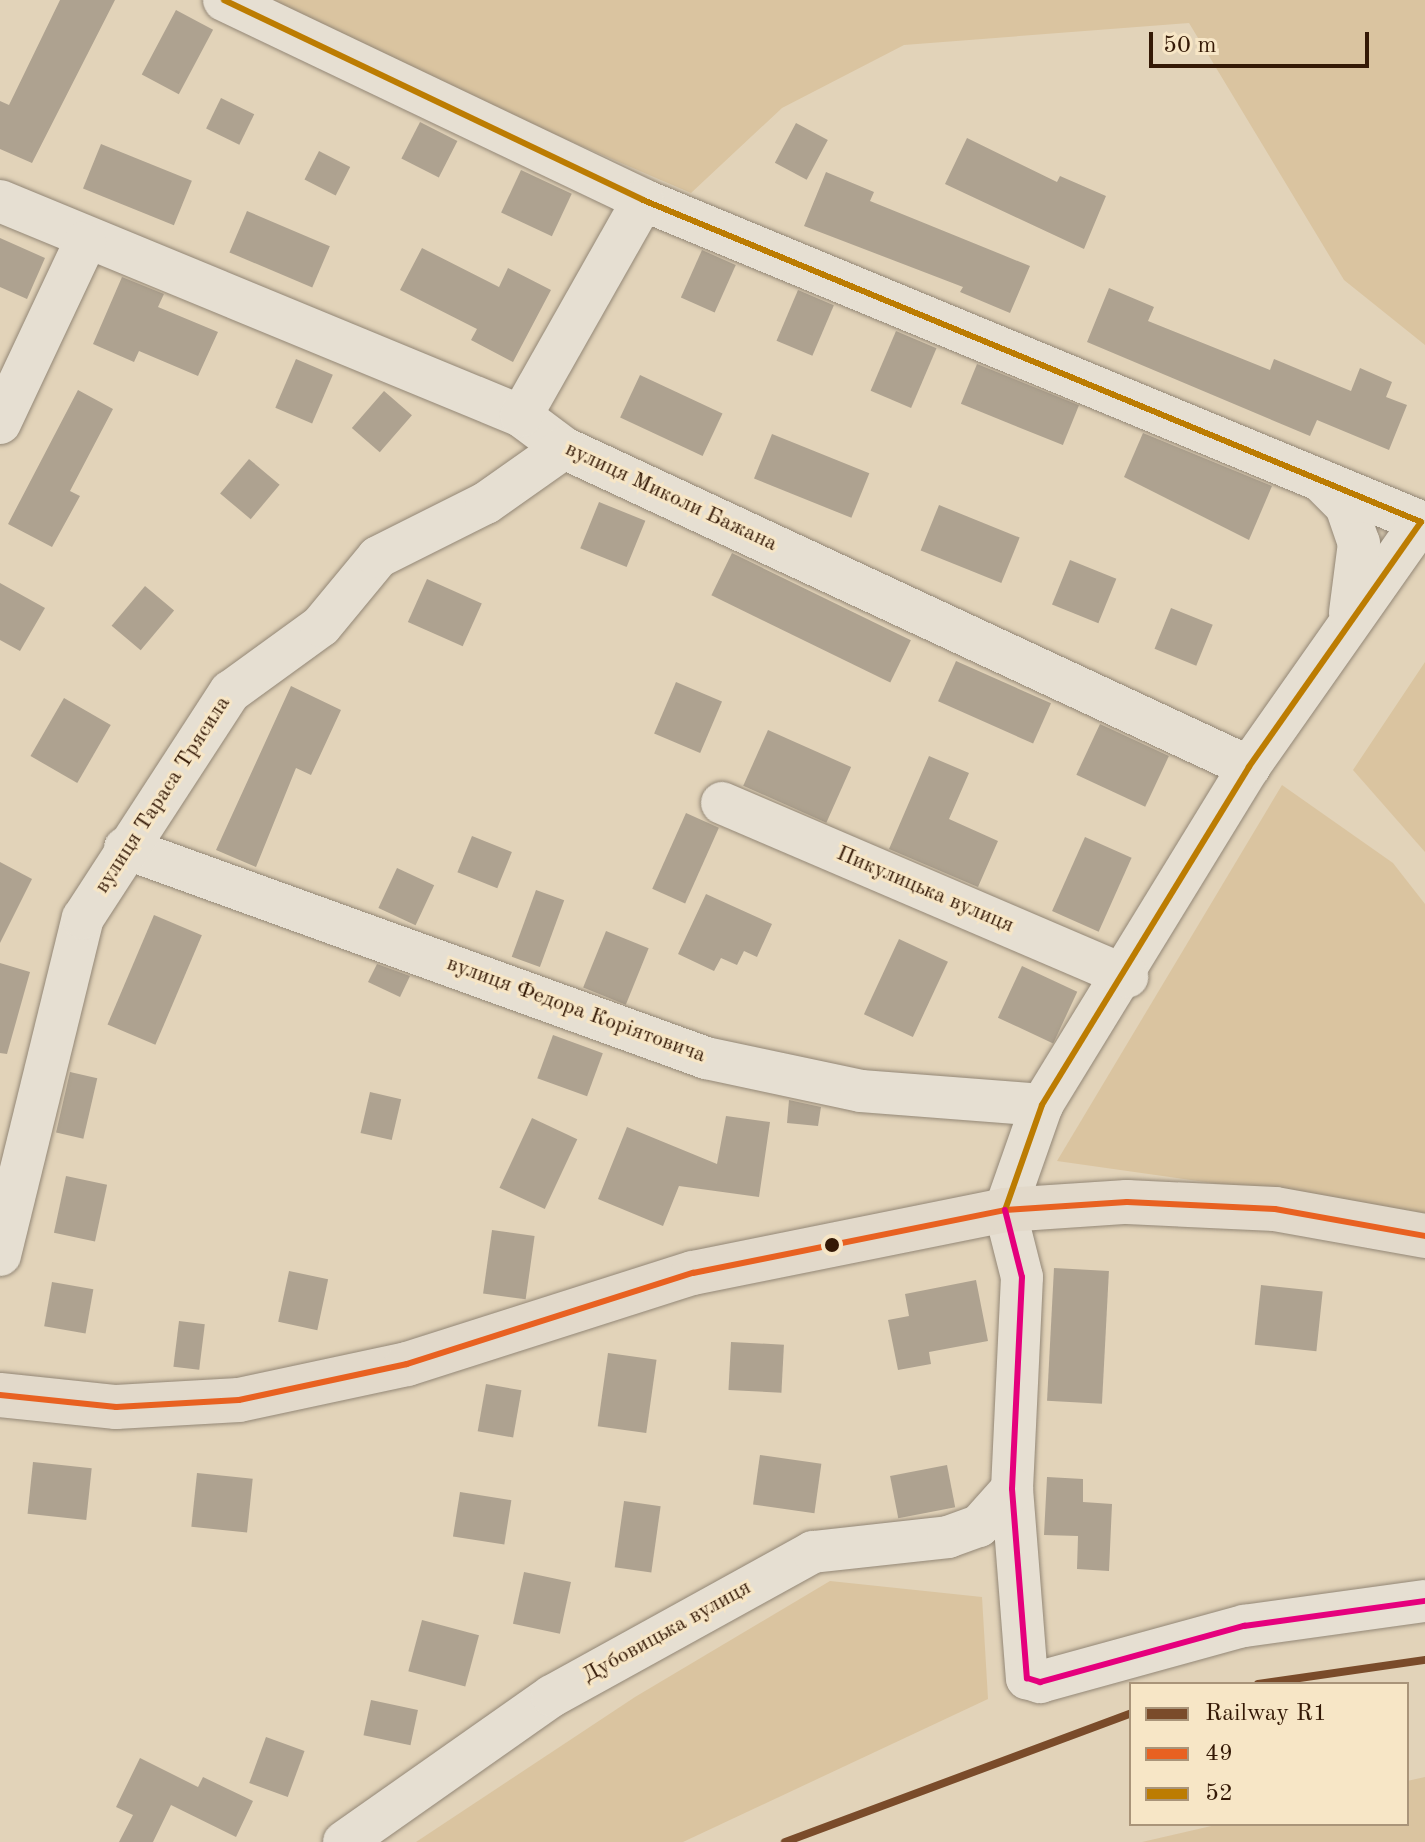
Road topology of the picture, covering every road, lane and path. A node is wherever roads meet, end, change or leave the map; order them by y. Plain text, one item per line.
1 (224, 0) edge
2 (643, 200) junction
3 (0, 201) edge
4 (85, 242) junction
5 (521, 416) junction
6 (0, 423) edge
7 (564, 448) junction
8 (1319, 479) junction
9 (1347, 624) junction
10 (1249, 767) junction
11 (722, 803) dead end
12 (125, 848) junction
13 (1127, 977) junction
14 (1042, 1105) junction
15 (1005, 1210) junction
16 (1425, 1236) edge
17 (0, 1255) edge
18 (0, 1395) edge
19 (1012, 1489) junction
20 (1425, 1601) edge
21 (344, 1842) edge

1 - 2 street
2 - 5 street
2 - 8 street
3 - 4 street, вулиця Миколи Бажана
4 - 5 street, вулиця Миколи Бажана
4 - 6 street
5 - 7 street, вулиця Миколи Бажана
7 - 10 street, вулиця Миколи Бажана
7 - 12 street, вулиця Тараса Трясила
8 - 9 street
8 - 9 street
9 - 10 street
10 - 13 street
11 - 13 street, Пикулицька вулиця
12 - 14 street, вулиця Федора Коріятовича
12 - 17 street, вулиця Тараса Трясила
13 - 14 street
14 - 15 street
15 - 16 main road
15 - 18 main road
15 - 19 street
19 - 20 street
19 - 21 street, Дубовицька вулиця

